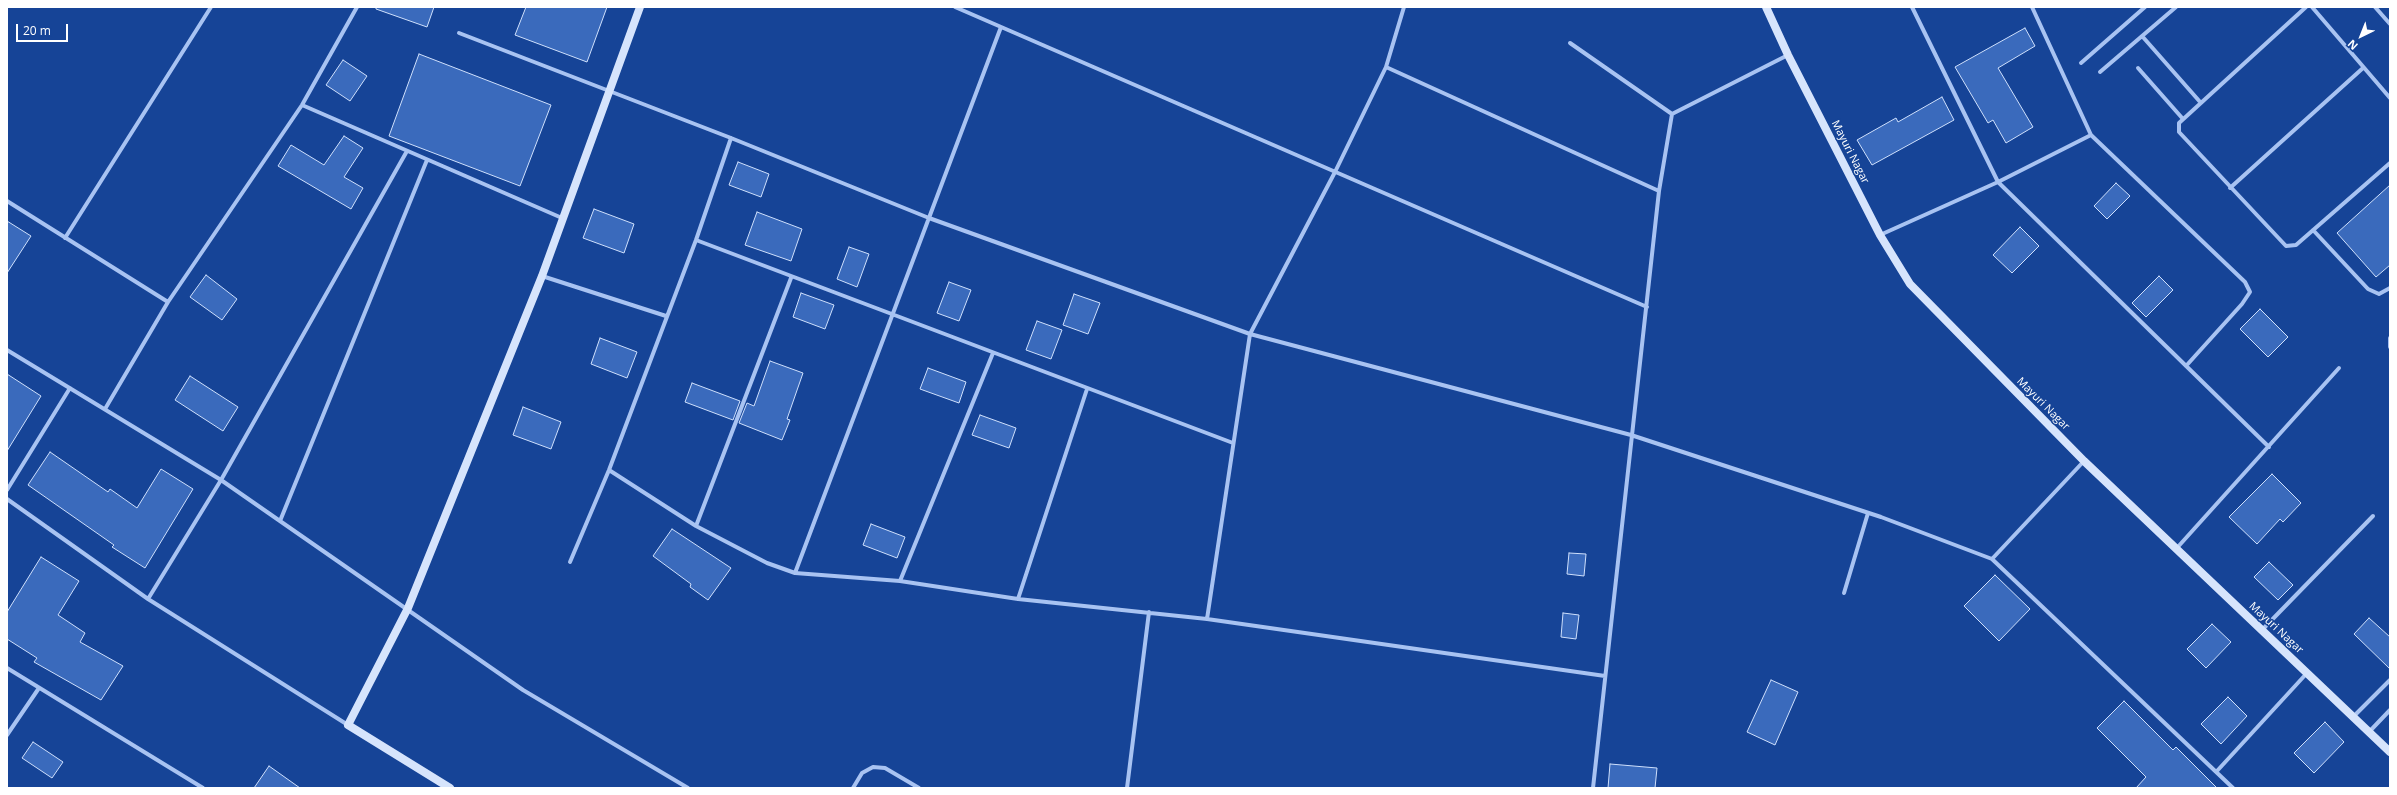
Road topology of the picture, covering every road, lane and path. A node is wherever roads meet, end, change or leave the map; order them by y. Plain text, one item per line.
1 (211, 7) edge
2 (357, 7) edge
3 (640, 7) edge
4 (955, 7) edge
5 (1404, 7) edge
6 (1766, 7) edge
7 (1912, 7) edge
8 (2032, 7) edge
9 (2145, 7) edge
10 (2176, 7) edge
11 (2306, 7) edge
12 (2312, 7) edge
13 (2376, 7) edge
14 (2390, 24) edge
15 (1001, 27) junction
16 (459, 33) dead end
17 (2142, 36) junction
18 (1570, 43) dead end
19 (1788, 55) junction
20 (2081, 63) dead end
21 (1386, 67) junction
22 (2138, 68) dead end
23 (2363, 68) junction
24 (2100, 72) dead end
25 (608, 91) junction
26 (2390, 98) edge
27 (2201, 103) junction
28 (302, 105) junction
29 (1672, 114) junction
30 (2183, 119) junction
31 (2092, 135) junction
32 (731, 138) junction
33 (407, 151) junction
34 (427, 160) junction
35 (2390, 162) edge
36 (1335, 172) junction
37 (1998, 182) junction
38 (2230, 188) junction
39 (1659, 191) junction
40 (7, 201) edge
41 (562, 218) junction
42 (929, 218) junction
43 (2313, 230) junction
44 (1880, 236) junction
45 (65, 238) junction
46 (696, 240) junction
47 (542, 276) junction
48 (791, 278) junction
49 (2390, 288) edge
50 (168, 302) junction
51 (1647, 307) junction
52 (666, 316) junction
53 (892, 316) junction
54 (1250, 334) junction
55 (2390, 338) edge
56 (2390, 348) edge
57 (7, 350) edge
58 (993, 353) junction
59 (2186, 366) junction
60 (2339, 368) dead end
61 (70, 388) junction
62 (1087, 389) junction
63 (105, 409) junction
64 (1631, 435) junction
65 (1233, 443) junction
66 (2269, 447) junction
67 (2084, 461) junction
68 (609, 470) junction
69 (221, 480) junction
70 (7, 490) edge
71 (7, 499) edge
72 (1868, 513) junction
73 (2373, 516) dead end
74 (280, 522) junction
75 (696, 526) junction
76 (2176, 549) junction
77 (1992, 559) junction
78 (570, 562) dead end
79 (795, 573) junction
80 (900, 582) junction
81 (1844, 593) dead end
82 (148, 599) junction
83 (1018, 599) junction
84 (408, 608) junction
85 (1149, 612) junction
86 (1207, 619) junction
87 (2262, 630) junction
88 (7, 668) edge
89 (2308, 672) junction
90 (1605, 676) junction
91 (2390, 680) edge
92 (39, 688) junction
93 (2390, 710) edge
94 (2353, 717) junction
95 (348, 725) junction
96 (2369, 732) junction
97 (7, 735) edge
98 (2390, 752) edge
99 (2217, 771) junction
100 (203, 788) edge
101 (450, 788) edge
102 (688, 788) edge
103 (853, 788) edge
104 (919, 788) edge
105 (1127, 788) edge
106 (1592, 788) edge
107 (2233, 788) edge

1 - 45 street
2 - 28 street
3 - 25 street
4 - 15 street
5 - 21 street
6 - 19 street, Mayuri Nagar
7 - 37 street
8 - 31 street
9 - 20 street
10 - 17 street
11 - 27 street
12 - 23 street
13 - 14 street
15 - 36 street
15 - 42 street
16 - 25 street
17 - 24 street
17 - 27 street
18 - 29 street
19 - 29 street
19 - 44 street, Mayuri Nagar
21 - 36 street
21 - 39 street
22 - 30 street
23 - 26 street
23 - 38 street
25 - 32 street
25 - 41 street
27 - 30 street
28 - 33 street
28 - 50 street
29 - 39 street
30 - 38 street
31 - 37 street
31 - 59 street
32 - 42 street
32 - 46 street
33 - 34 street
33 - 69 street
34 - 41 street
34 - 74 street
35 - 43 street
36 - 51 street
36 - 54 street
37 - 44 street
37 - 59 street
38 - 43 street
39 - 51 street
40 - 45 street
41 - 47 street
42 - 53 street
42 - 54 street
43 - 49 street
44 - 67 street, Mayuri Nagar
45 - 50 street
46 - 48 street
46 - 52 street
47 - 52 street
47 - 84 street
48 - 53 street
48 - 75 street
50 - 63 street
51 - 64 street
52 - 68 street
53 - 58 street
53 - 79 street
54 - 64 street
54 - 65 street
55 - 56 street
57 - 61 street
58 - 62 street
58 - 80 street
59 - 66 street
60 - 66 street
61 - 63 street
61 - 70 street
62 - 65 street
62 - 83 street
63 - 69 street
64 - 72 street
64 - 90 street
65 - 86 street
66 - 76 street
67 - 76 street, Mayuri Nagar
67 - 77 street
68 - 75 street
68 - 78 street
69 - 74 street
69 - 82 street
71 - 82 street
72 - 77 street
72 - 81 street
73 - 87 street
74 - 84 street
75 - 79 street
76 - 87 street, Mayuri Nagar
77 - 99 street
79 - 80 street
80 - 83 street
82 - 95 street
83 - 85 street
84 - 95 street
84 - 102 street
85 - 86 street
85 - 105 street
86 - 90 street
87 - 89 street, Mayuri Nagar
88 - 92 street
89 - 94 street, Mayuri Nagar
89 - 99 street
90 - 106 street
91 - 94 street
92 - 97 street
92 - 100 street
93 - 96 street
94 - 96 street, Mayuri Nagar
95 - 101 street
96 - 98 street, Mayuri Nagar
99 - 107 street
103 - 104 street

